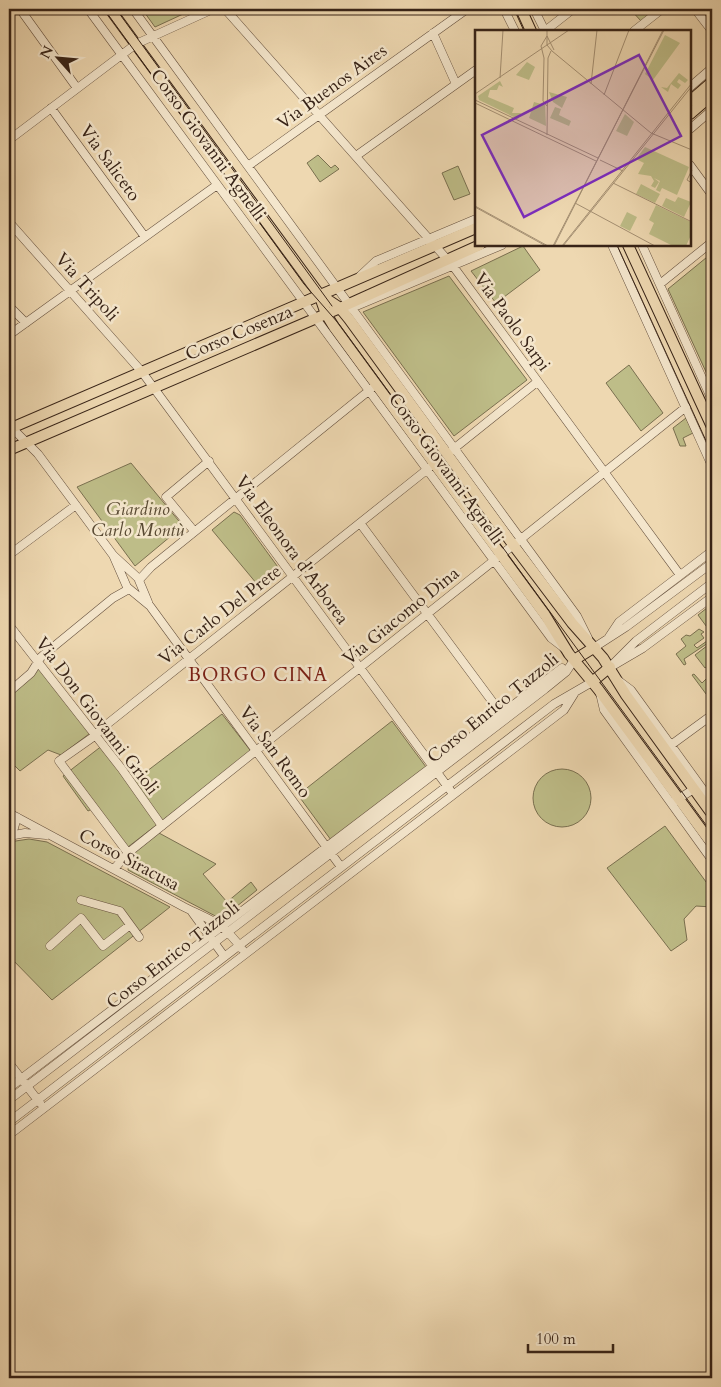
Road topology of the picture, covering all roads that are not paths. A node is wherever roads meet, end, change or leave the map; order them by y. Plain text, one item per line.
1 (20, 9) edge
2 (88, 9) edge
3 (110, 9) edge
4 (134, 9) edge
5 (213, 9) edge
6 (225, 9) edge
7 (467, 9) edge
8 (504, 9) edge
9 (520, 9) edge
10 (534, 9) edge
11 (573, 9) edge
12 (662, 9) edge
13 (695, 9) edge
14 (514, 30) edge
15 (530, 30) edge
16 (544, 30) edge
17 (546, 30) edge
18 (635, 30) edge
19 (712, 31) edge
20 (433, 33) junction
21 (153, 36) junction
22 (136, 44) junction
23 (122, 54) junction
24 (712, 68) edge
25 (475, 71) edge
26 (712, 82) edge
27 (456, 84) junction
28 (691, 86) edge
29 (77, 88) junction
30 (712, 95) edge
31 (691, 100) edge
32 (51, 108) junction
33 (712, 110) edge
34 (691, 113) edge
35 (319, 114) junction
36 (691, 128) edge
37 (9, 140) edge
38 (356, 156) junction
39 (248, 166) junction
40 (691, 166) edge
41 (217, 185) junction
42 (712, 195) edge
43 (475, 219) edge
44 (9, 222) edge
45 (475, 228) edge
46 (145, 237) junction
47 (432, 242) junction
48 (712, 242) edge
49 (478, 246) edge
50 (499, 246) edge
51 (612, 246) edge
52 (628, 246) edge
53 (642, 246) edge
54 (450, 263) junction
55 (660, 284) junction
56 (336, 286) junction
57 (70, 291) junction
58 (319, 294) junction
59 (302, 302) junction
60 (9, 306) edge
61 (346, 309) junction
62 (320, 316) junction
63 (26, 323) junction
64 (9, 335) edge
65 (696, 365) junction
66 (142, 372) junction
67 (691, 381) junction
68 (537, 382) junction
69 (154, 387) junction
70 (372, 387) junction
71 (712, 400) edge
72 (686, 407) junction
73 (10, 427) edge
74 (712, 427) edge
75 (28, 442) junction
76 (9, 450) edge
77 (450, 451) junction
78 (209, 461) junction
79 (712, 466) edge
80 (431, 467) junction
81 (604, 472) junction
82 (235, 498) junction
83 (76, 505) junction
84 (360, 523) junction
85 (194, 531) junction
86 (517, 542) junction
87 (712, 551) edge
88 (9, 554) edge
89 (113, 556) junction
90 (497, 558) junction
91 (712, 563) edge
92 (680, 575) junction
93 (293, 576) junction
94 (136, 578) junction
95 (712, 583) edge
96 (128, 587) junction
97 (712, 597) edge
98 (150, 606) junction
99 (427, 614) junction
100 (9, 625) edge
101 (608, 639) junction
102 (595, 647) junction
103 (188, 659) junction
104 (574, 660) junction
105 (38, 661) junction
106 (610, 667) junction
107 (360, 668) junction
108 (618, 680) junction
109 (592, 682) junction
110 (9, 692) edge
111 (575, 693) junction
112 (712, 715) edge
113 (503, 716) junction
114 (96, 735) junction
115 (671, 746) junction
116 (256, 752) junction
117 (434, 769) junction
118 (447, 787) junction
119 (697, 787) junction
120 (453, 794) junction
121 (675, 801) junction
122 (712, 802) edge
123 (11, 814) edge
124 (712, 814) edge
125 (162, 826) junction
126 (9, 835) edge
127 (52, 836) junction
128 (712, 844) edge
129 (329, 850) junction
130 (128, 853) junction
131 (712, 860) edge
132 (341, 867) junction
133 (114, 869) junction
134 (81, 900) dead end
135 (191, 910) junction
136 (130, 925) junction
137 (226, 929) junction
138 (139, 937) dead end
139 (212, 940) junction
140 (240, 945) junction
141 (50, 946) dead end
142 (245, 952) junction
143 (224, 956) junction
144 (9, 1063) edge
145 (20, 1079) junction
146 (27, 1086) junction
147 (9, 1088) edge
148 (9, 1100) edge
149 (38, 1100) junction
150 (44, 1108) junction
151 (9, 1122) edge
152 (9, 1135) edge

1 - 29 street
2 - 23 street, Corso Giovanni Agnelli
3 - 22 main road, Corso Giovanni Agnelli
4 - 21 street, Corso Giovanni Agnelli
5 - 21 street
6 - 35 street, Via Paolo Sarpi
7 - 20 street, Via Buenos Aires
8 - 14 street
9 - 15 main road
10 - 16 street
11 - 17 street
12 - 18 street
13 - 19 street
20 - 27 street
20 - 35 street, Via Buenos Aires
21 - 22 street
21 - 39 street, Corso Giovanni Agnelli
22 - 23 street
22 - 58 main road, Corso Giovanni Agnelli
23 - 29 street
23 - 41 street, Corso Giovanni Agnelli
24 - 28 street
25 - 27 street
26 - 31 main road
27 - 38 street
29 - 32 street
30 - 34 main road
32 - 37 street
32 - 46 street, Via Saliceto
33 - 36 street
35 - 38 street, Via Paolo Sarpi
35 - 39 street, Via Buenos Aires
38 - 47 street, Via Paolo Sarpi
39 - 56 street, Corso Giovanni Agnelli
40 - 42 street
41 - 46 street
41 - 59 street, Corso Giovanni Agnelli
43 - 47 street, Corso Cosenza
44 - 57 street, Via Tripoli
45 - 47 main road, Corso Cosenza
46 - 57 street
47 - 54 street, Via Paolo Sarpi
47 - 56 main road, Corso Cosenza
48 - 55 street
49 - 54 main road, Corso Cosenza
50 - 54 street, Corso Cosenza
51 - 72 street
52 - 67 main road
53 - 55 street
54 - 61 main road, Corso Cosenza
54 - 68 street, Via Paolo Sarpi
55 - 65 street
56 - 58 main road, Corso Cosenza
56 - 61 street, Corso Giovanni Agnelli
57 - 63 street
57 - 66 street, Via Tripoli
58 - 59 main road, Corso Cosenza
58 - 61 main road, Corso Giovanni Agnelli
58 - 62 main road, Corso Giovanni Agnelli
59 - 62 street, Corso Giovanni Agnelli
59 - 66 main road, Corso Cosenza
60 - 63 street
61 - 62 main road, Corso Cosenza
61 - 77 main road, Corso Giovanni Agnelli
62 - 69 main road, Corso Cosenza
62 - 70 street, Corso Giovanni Agnelli
62 - 70 main road, Corso Giovanni Agnelli
63 - 64 street
65 - 67 street
65 - 71 street
66 - 69 street, Via Eleonora d'Arborea
66 - 73 main road, Corso Cosenza
67 - 74 main road
68 - 77 street
68 - 81 street, Via Paolo Sarpi
69 - 75 main road, Corso Cosenza
69 - 78 street, Via Eleonora d'Arborea
70 - 80 main road, Corso Giovanni Agnelli
70 - 82 street
72 - 79 street
72 - 81 street, Via Giacomo Dina
73 - 75 street, Via San Remo
75 - 76 main road, Corso Cosenza
75 - 83 street, Via San Remo
77 - 86 main road, Corso Giovanni Agnelli
78 - 82 street, Via Eleonora d'Arborea
78 - 85 street
80 - 84 street, Via Carlo Del Prete
80 - 90 main road, Corso Giovanni Agnelli
81 - 86 street, Via Giacomo Dina
81 - 92 street, Via Paolo Sarpi
82 - 85 street
82 - 93 street, Via Eleonora d'Arborea
83 - 88 street
83 - 89 street, Via San Remo
84 - 93 street, Via Carlo Del Prete
84 - 99 street
85 - 94 street
86 - 90 street, Via Giacomo Dina
86 - 102 main road, Corso Giovanni Agnelli
87 - 92 street
89 - 94 street, Via San Remo
89 - 96 street, Via San Remo
90 - 99 street, Via Giacomo Dina
90 - 104 main road, Corso Giovanni Agnelli
91 - 101 street
92 - 101 street
93 - 103 street, Via Carlo Del Prete
93 - 107 street, Via Eleonora d'Arborea
94 - 96 street
94 - 96 street
94 - 98 street, Via San Remo
95 - 106 street
96 - 98 street, Via San Remo
96 - 105 street
97 - 106 street
98 - 103 street, Via San Remo
99 - 107 street, Via Giacomo Dina
99 - 113 street
100 - 105 street, Via Don Giovanni Grioli
101 - 102 street
102 - 104 main road
102 - 106 main road, Corso Giovanni Agnelli
103 - 114 street, Via Carlo Del Prete
103 - 116 street, Via San Remo
104 - 109 main road, Corso Giovanni Agnelli
104 - 113 street, Corso Enrico Tazzoli
105 - 110 street
105 - 114 street, Via Don Giovanni Grioli
106 - 108 main road
106 - 109 main road
107 - 116 street, Via Giacomo Dina
107 - 117 street, Via Eleonora d'Arborea
108 - 115 street
108 - 119 main road
109 - 111 street, Corso Enrico Tazzoli
109 - 121 main road, Corso Giovanni Agnelli
111 - 118 street, Corso Enrico Tazzoli
111 - 120 street, Corso Enrico Tazzoli
112 - 115 street
113 - 117 street, Corso Enrico Tazzoli
114 - 125 street, Via Don Giovanni Grioli
114 - 130 street, Via Carlo Del Prete
115 - 119 street
116 - 125 street, Via Giacomo Dina
116 - 129 street, Via San Remo
117 - 118 street, Via Eleonora d'Arborea
117 - 129 street, Corso Enrico Tazzoli
118 - 120 street, Via Eleonora d'Arborea
118 - 132 street, Corso Enrico Tazzoli
119 - 121 street
119 - 122 street
119 - 124 main road
120 - 142 street, Corso Enrico Tazzoli
121 - 128 main road, Corso Giovanni Agnelli
121 - 131 street, Corso Giovanni Agnelli
123 - 126 street
123 - 127 street, Corso Siracusa
125 - 130 street, Via Giacomo Dina
126 - 127 street, Corso Siracusa
127 - 133 street, Corso Siracusa
129 - 132 street, Via San Remo
129 - 137 street, Corso Enrico Tazzoli
130 - 133 street, Via Giacomo Dina
132 - 140 street, Corso Enrico Tazzoli
133 - 135 street, Corso Siracusa
134 - 136 street
135 - 137 street, Corso Siracusa
135 - 139 street, Corso Siracusa
136 - 138 street
136 - 141 street
137 - 139 street, Corso Enrico Tazzoli
137 - 140 street, Corso Siracusa
139 - 143 street, Corso Siracusa
139 - 145 street, Corso Enrico Tazzoli
139 - 146 street, Corso Enrico Tazzoli
140 - 142 street, Corso Siracusa
140 - 143 street, Corso Enrico Tazzoli
142 - 150 street, Corso Enrico Tazzoli
143 - 149 street, Corso Enrico Tazzoli
144 - 145 street
145 - 146 street
145 - 147 street, Corso Enrico Tazzoli
146 - 148 street, Corso Enrico Tazzoli
146 - 149 street
149 - 150 street
149 - 151 street, Corso Enrico Tazzoli
150 - 152 street, Corso Enrico Tazzoli

